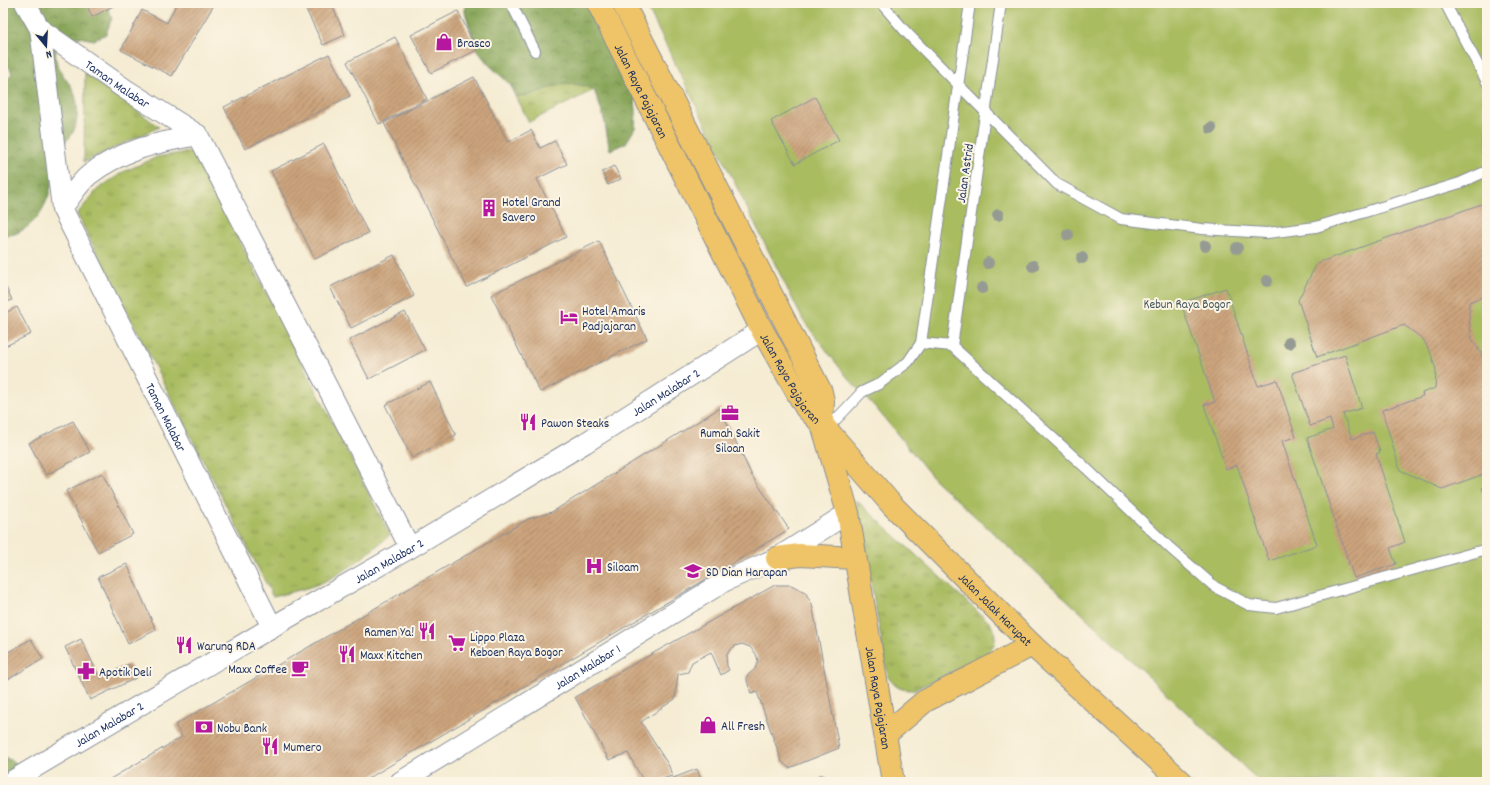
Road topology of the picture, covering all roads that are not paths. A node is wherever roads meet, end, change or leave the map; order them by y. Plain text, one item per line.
1 (26, 3) edge
2 (511, 3) edge
3 (598, 3) edge
4 (623, 3) edge
5 (881, 3) edge
6 (970, 3) edge
7 (1000, 3) edge
8 (1445, 3) edge
9 (40, 29) junction
10 (535, 51) dead end
11 (1487, 82) edge
12 (959, 85) junction
13 (986, 112) junction
14 (198, 135) junction
15 (1487, 171) edge
16 (62, 208) junction
17 (762, 330) junction
18 (921, 343) junction
19 (952, 346) junction
20 (824, 427) junction
21 (848, 513) junction
22 (410, 548) junction
23 (1487, 549) edge
24 (778, 558) junction
25 (855, 558) junction
26 (272, 627) junction
27 (1032, 645) junction
28 (886, 734) junction
29 (412, 779) edge
30 (10, 782) edge
31 (893, 782) edge
32 (1182, 782) edge

1 - 9 street, Taman Malabar
2 - 10 lane
3 - 17 main road, Jalan Raya Pajajaran
4 - 20 main road
5 - 12 lane
6 - 12 lane, Jalan Astrid
7 - 13 lane, Jalan Astrid
8 - 11 lane
9 - 14 street, Taman Malabar
9 - 16 street, Taman Malabar
12 - 13 lane
12 - 18 lane, Jalan Astrid
13 - 15 lane
13 - 19 lane, Jalan Astrid
14 - 16 street
14 - 22 street
16 - 26 street, Taman Malabar
17 - 20 main road, Jalan Raya Pajajaran
17 - 22 street, Jalan Malabar 2
18 - 19 lane
18 - 20 lane
19 - 23 lane
20 - 21 main road, Jalan Raya Pajajaran
20 - 27 main road, Jalan Jalak Harupat
21 - 24 street, Jalan Malabar 1
21 - 25 main road, Jalan Raya Pajajaran
22 - 26 street, Jalan Malabar 2
24 - 25 main road
24 - 29 street, Jalan Malabar 1
25 - 28 main road, Jalan Raya Pajajaran
26 - 30 street, Jalan Malabar 2
27 - 28 main road
27 - 32 main road, Jalan Jalak Harupat
28 - 31 main road, Jalan Raya Pajajaran

